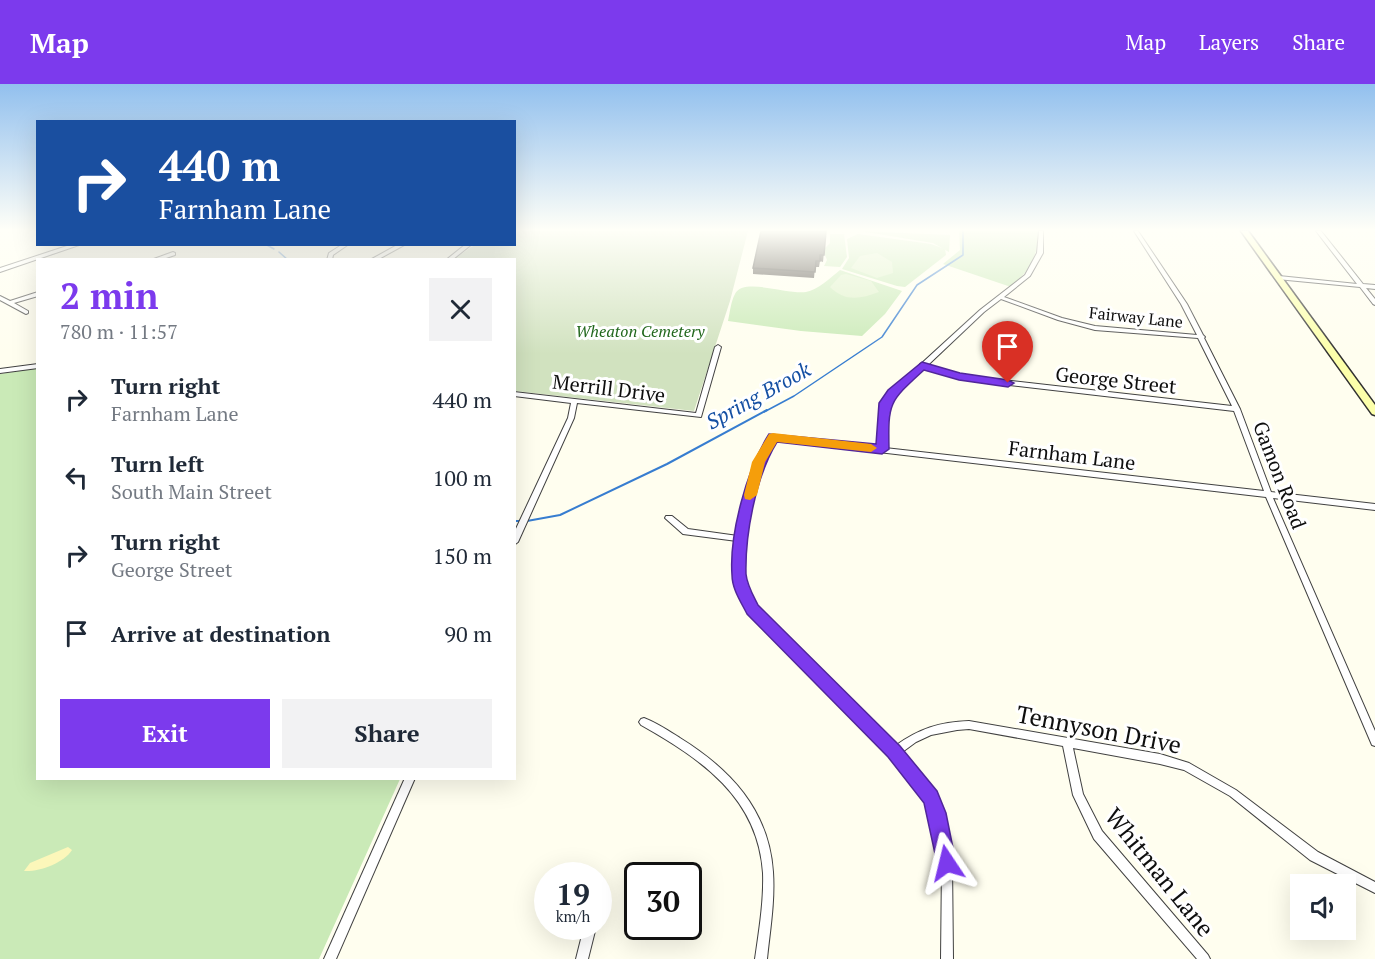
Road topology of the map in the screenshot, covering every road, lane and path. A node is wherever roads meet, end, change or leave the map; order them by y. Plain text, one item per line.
1 (1029, 272) edge
2 (1163, 272) edge
3 (1275, 272) edge
4 (1350, 272) edge
5 (1279, 278) junction
6 (1361, 286) junction
7 (1375, 287) edge
8 (36, 295) edge
9 (1000, 297) junction
10 (0, 298) edge
11 (9, 303) junction
12 (1375, 303) edge
13 (26, 312) dead end
14 (1202, 337) junction
15 (718, 347) dead end
16 (922, 365) junction
17 (36, 366) edge
18 (0, 371) edge
19 (516, 394) edge
20 (574, 401) junction
21 (1237, 409) junction
22 (1375, 412) edge
23 (882, 449) junction
24 (1269, 494) junction
25 (1375, 507) edge
26 (669, 518) dead end
27 (516, 538) edge
28 (742, 539) junction
29 (644, 722) dead end
30 (1067, 742) junction
31 (1375, 742) edge
32 (894, 752) junction
33 (409, 780) edge
34 (1375, 888) edge
35 (587, 940) edge
36 (330, 959) edge
37 (582, 959) edge
38 (761, 959) edge
39 (947, 959) edge
40 (1204, 959) edge

1 - 9 street
2 - 14 street, Gamon Road
3 - 5 main road
4 - 6 street
5 - 6 street
5 - 22 main road
6 - 7 street
6 - 12 street
8 - 11 street
9 - 14 street, Fairway Lane
9 - 16 street
10 - 11 street
11 - 13 street
14 - 21 street, Gamon Road
15 - 20 street, Merrill Drive
16 - 21 street, George Street
16 - 23 street
17 - 18 street
19 - 20 street, Merrill Drive
20 - 27 street
21 - 24 street, Gamon Road
23 - 24 street, Farnham Lane
23 - 28 street, Farnham Lane
24 - 25 street, Farnham Lane
24 - 31 street, Gamon Road
26 - 28 street
28 - 32 street
29 - 38 street
30 - 32 street, Tennyson Drive
30 - 34 street, Tennyson Drive
30 - 40 street, Whitman Lane
32 - 39 street
33 - 36 street
35 - 37 street

